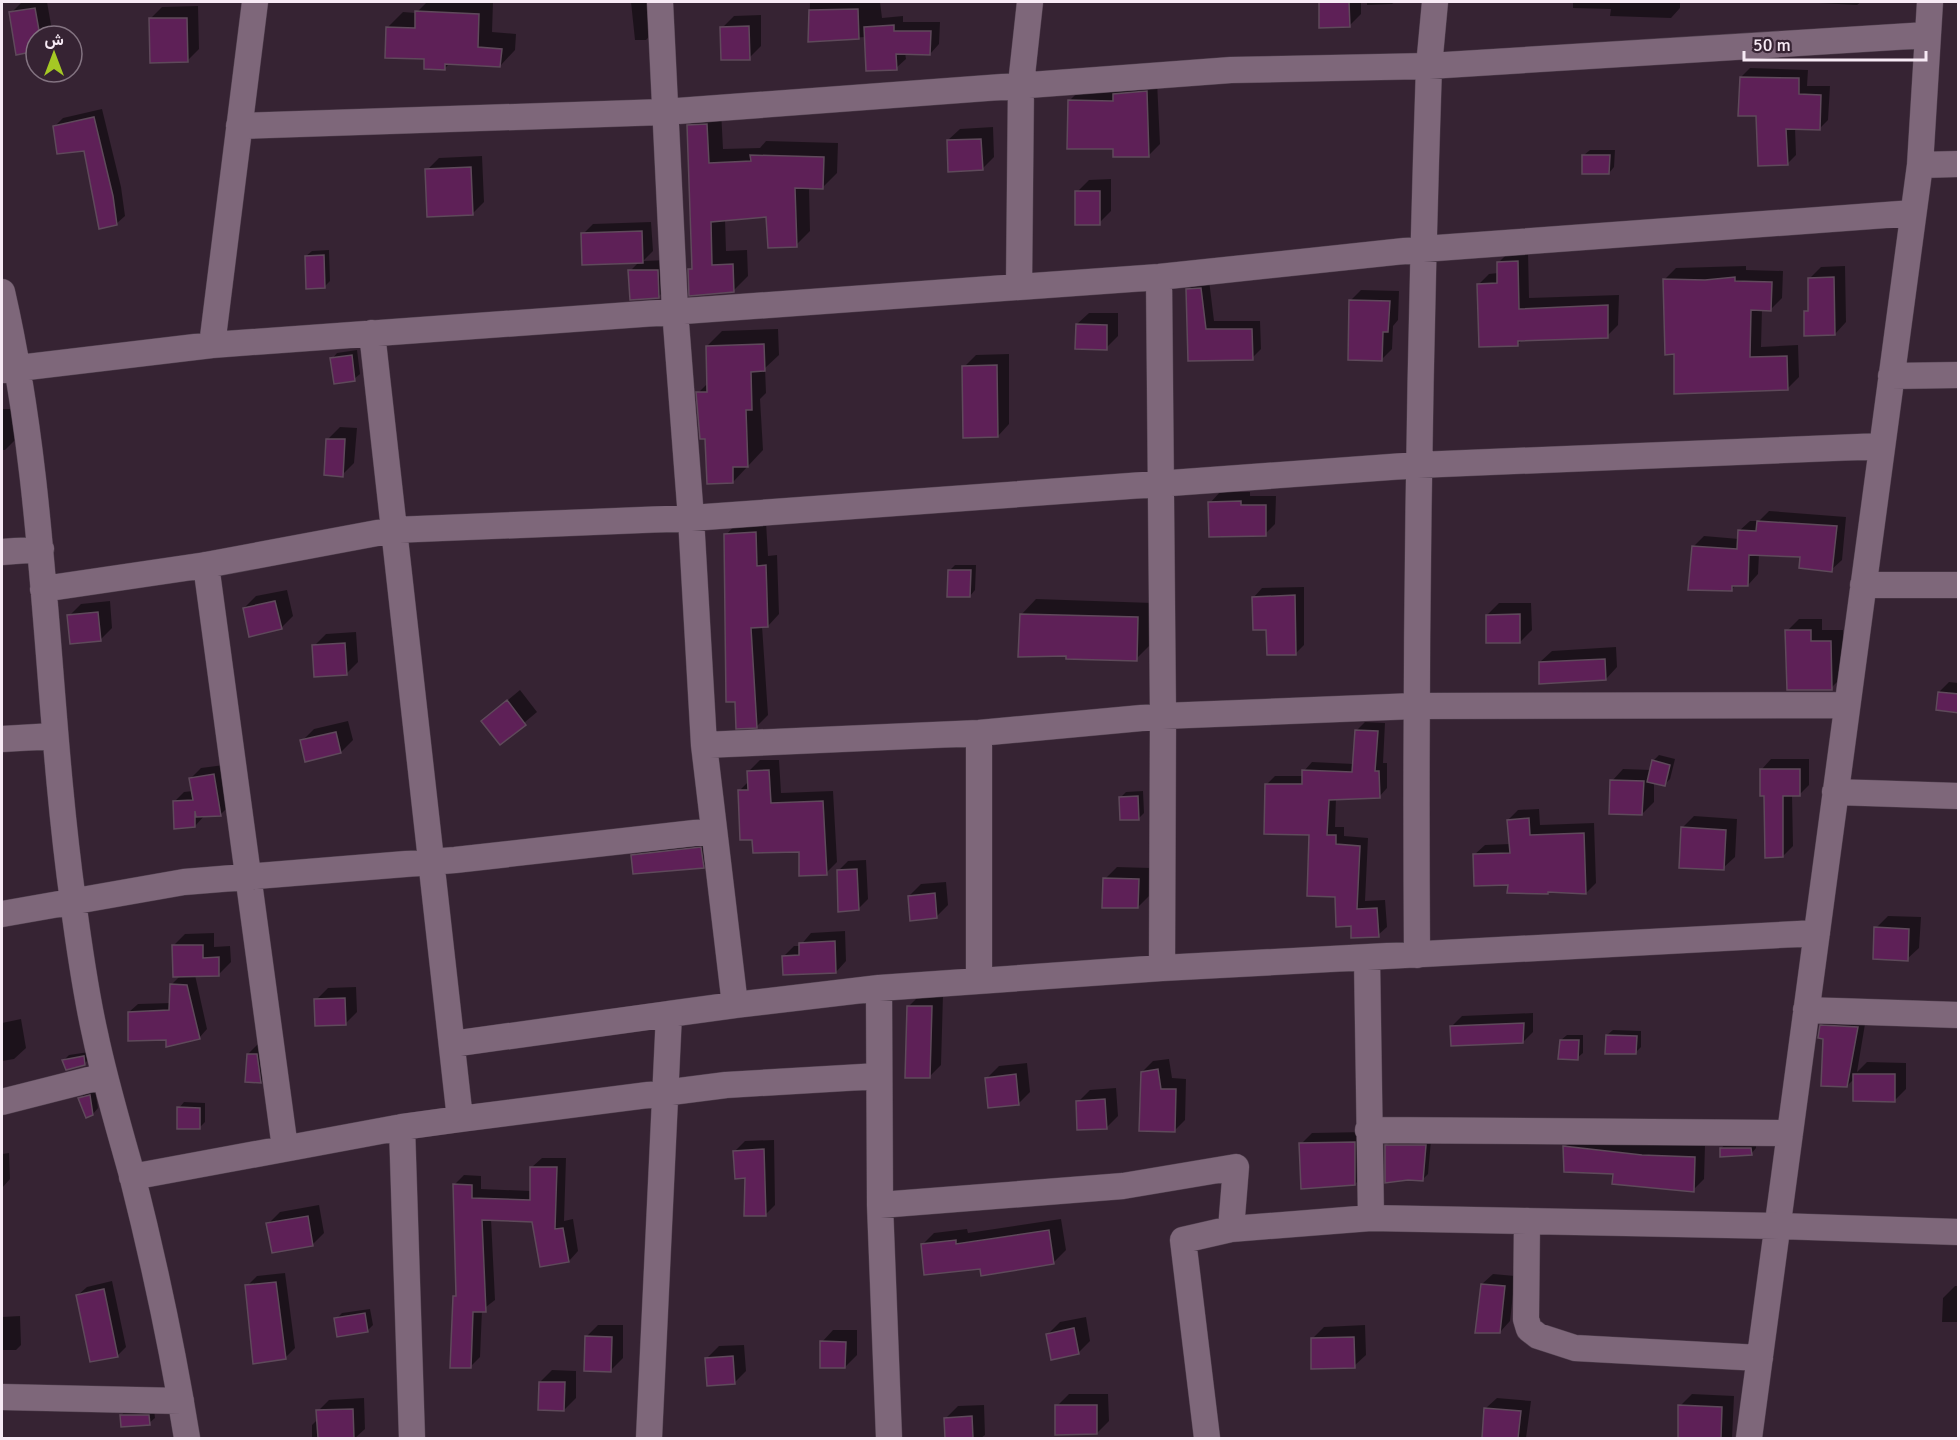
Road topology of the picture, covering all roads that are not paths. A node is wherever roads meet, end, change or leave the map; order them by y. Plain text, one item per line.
1 (255, 2) edge
2 (660, 2) edge
3 (1030, 2) edge
4 (1435, 2) edge
5 (1930, 2) edge
6 (1927, 35) junction
7 (1429, 66) junction
8 (1021, 84) junction
9 (664, 112) junction
10 (239, 126) junction
11 (1959, 164) edge
12 (1920, 165) junction
13 (1913, 213) junction
14 (1423, 249) junction
15 (1159, 277) junction
16 (1019, 287) junction
17 (2, 292) edge
18 (675, 310) junction
19 (372, 333) junction
20 (212, 345) junction
21 (10, 370) edge
22 (1959, 375) edge
23 (1891, 376) junction
24 (1882, 446) junction
25 (1418, 465) junction
26 (1159, 484) junction
27 (691, 518) junction
28 (393, 530) junction
29 (40, 549) junction
30 (2, 552) edge
31 (206, 565) junction
32 (1863, 585) junction
33 (1959, 585) edge
34 (42, 589) junction
35 (1847, 705) junction
36 (1415, 706) junction
37 (1163, 716) junction
38 (980, 733) junction
39 (54, 736) junction
40 (2, 739) edge
41 (704, 745) junction
42 (1835, 792) junction
43 (1959, 796) edge
44 (712, 831) junction
45 (430, 862) junction
46 (248, 876) junction
47 (73, 901) junction
48 (2, 914) edge
49 (1816, 933) junction
50 (1417, 955) junction
51 (1367, 958) junction
52 (1162, 968) junction
53 (980, 980) junction
54 (879, 988) junction
55 (735, 1005) junction
56 (1806, 1010) junction
57 (669, 1014) junction
58 (1959, 1015) edge
59 (452, 1044) junction
60 (104, 1076) junction
61 (879, 1076) junction
62 (664, 1093) junction
63 (2, 1102) edge
64 (460, 1119) junction
65 (402, 1127) junction
66 (1368, 1130) junction
67 (1790, 1133) junction
68 (285, 1148) junction
69 (132, 1177) junction
70 (880, 1205) junction
71 (1371, 1218) junction
72 (1527, 1221) junction
73 (1778, 1226) junction
74 (1231, 1229) junction
75 (1959, 1232) edge
76 (1760, 1358) junction
77 (2, 1397) edge
78 (181, 1401) junction
79 (187, 1438) edge
80 (412, 1438) edge
81 (649, 1438) edge
82 (889, 1438) edge
83 (1208, 1438) edge
84 (1749, 1438) edge
85 (1757, 1438) edge

1 - 10 street
2 - 9 street
3 - 8 street
4 - 7 street
5 - 6 street
6 - 7 street
6 - 12 street
7 - 8 street
7 - 14 street
8 - 9 street
8 - 16 street
9 - 10 street
9 - 18 street
10 - 20 street
11 - 12 street
12 - 13 street
13 - 14 street
13 - 23 street
14 - 15 street
14 - 25 street
15 - 16 street
15 - 26 street
16 - 18 street
17 - 21 street
18 - 19 street
18 - 27 street
19 - 20 street
19 - 28 street
20 - 21 street
21 - 29 street
22 - 23 street
23 - 24 street
24 - 25 street
24 - 32 street
25 - 26 street
25 - 36 street
26 - 27 street
26 - 37 street
27 - 28 street
27 - 41 street
28 - 31 street
28 - 45 street
29 - 30 street
29 - 34 street
31 - 34 street
31 - 46 street
32 - 33 street
32 - 35 street
34 - 39 street
35 - 36 street
35 - 42 street
36 - 37 street
36 - 50 street
37 - 38 street
37 - 52 street
38 - 41 street
38 - 53 street
39 - 40 street
39 - 47 street
41 - 44 street
42 - 43 street
42 - 49 street
44 - 45 street
44 - 55 street
45 - 46 street
45 - 59 street
46 - 47 street
46 - 68 street
47 - 48 street
47 - 60 street
49 - 50 street
49 - 56 street
50 - 51 street
51 - 52 street
51 - 66 street
52 - 53 street
53 - 54 street
54 - 55 street
54 - 61 street
55 - 57 street
56 - 58 street
56 - 67 street
57 - 59 street
57 - 62 street
59 - 64 street
60 - 63 street
60 - 69 street
61 - 62 street
61 - 70 street
62 - 64 street
62 - 81 street
64 - 65 street
65 - 68 street
65 - 80 street
66 - 67 street
66 - 71 street
67 - 73 street
68 - 69 street
69 - 78 street
70 - 74 street
70 - 82 street
71 - 72 street
71 - 74 street
72 - 73 street
72 - 76 street
73 - 75 street
73 - 76 street
74 - 83 street
76 - 84 street
77 - 78 street
78 - 79 street
84 - 85 street

